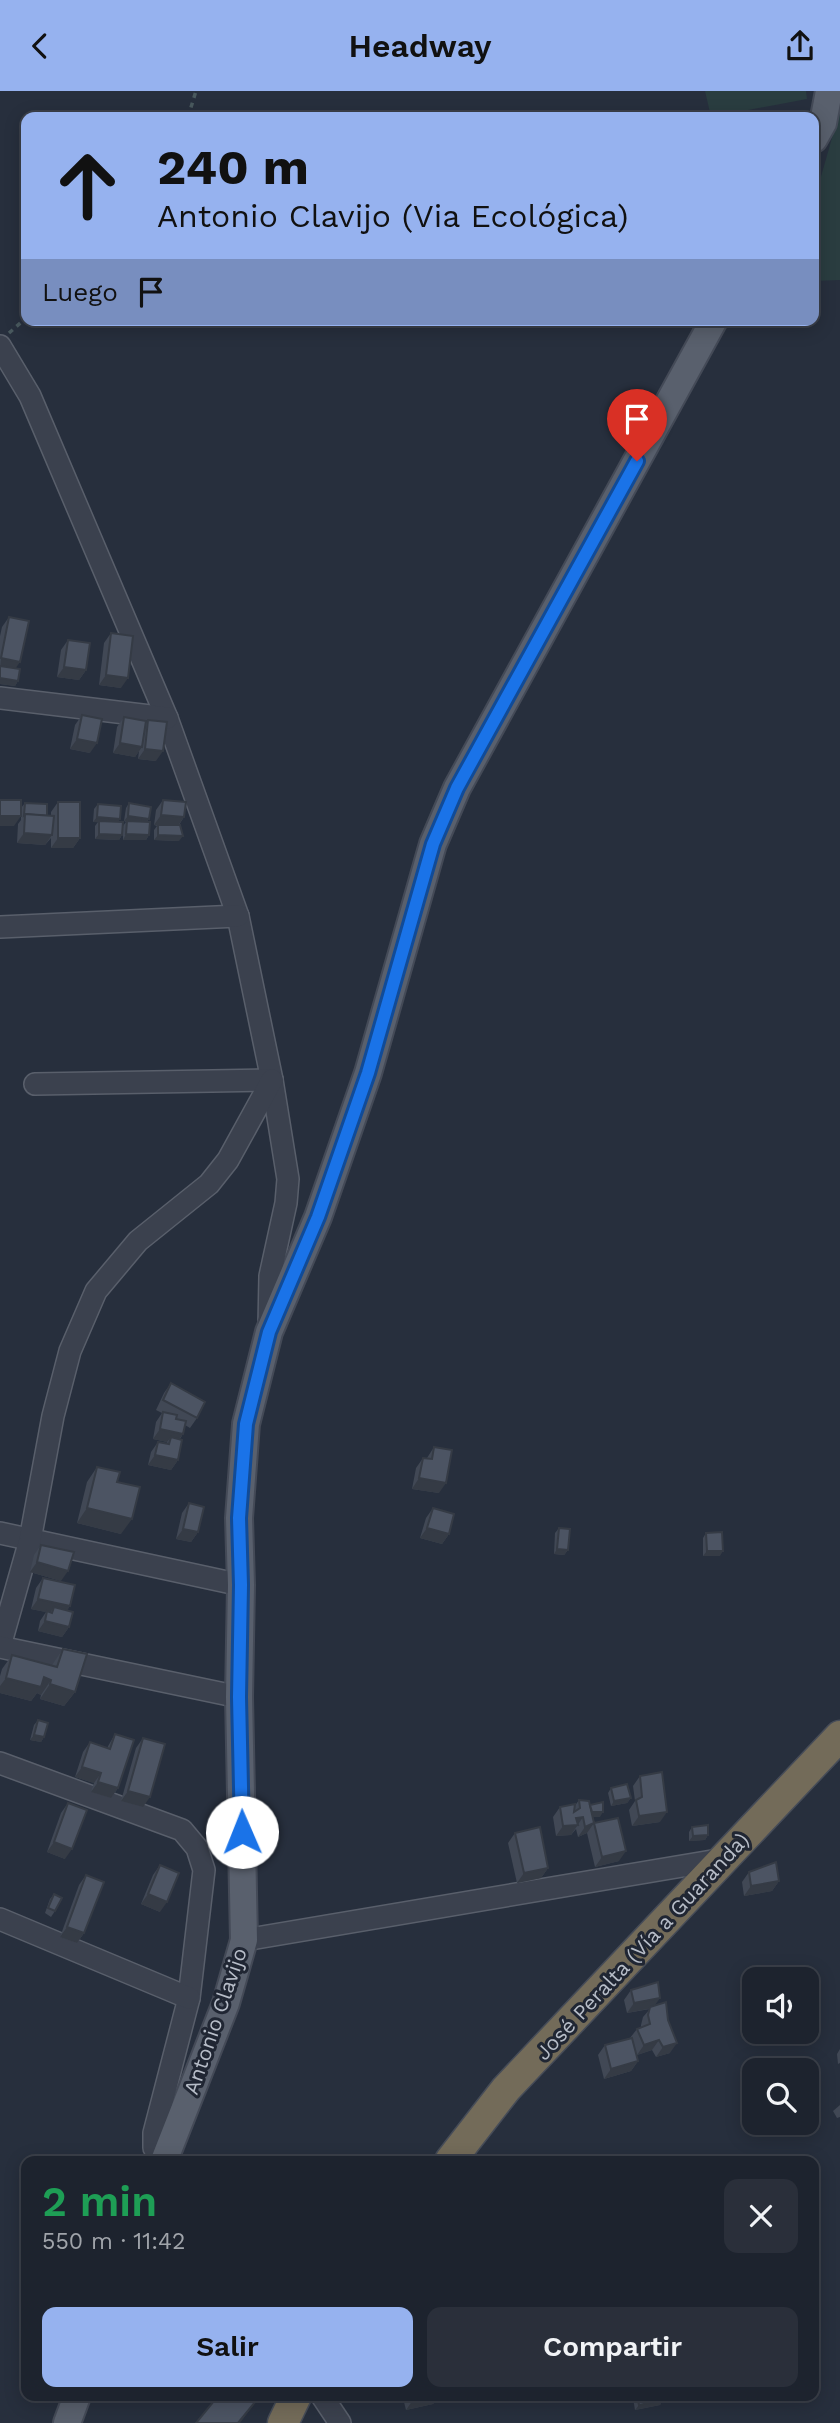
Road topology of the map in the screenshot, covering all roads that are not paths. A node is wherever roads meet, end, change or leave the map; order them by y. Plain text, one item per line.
1 (829, 91) edge
2 (819, 130) edge
3 (711, 326) edge
4 (4, 339) edge
5 (0, 698) edge
6 (167, 718) junction
7 (238, 916) junction
8 (0, 927) edge
9 (272, 1080) junction
10 (35, 1084) dead end
11 (269, 1332) junction
12 (0, 1533) edge
13 (30, 1540) junction
14 (241, 1585) junction
15 (0, 1647) edge
16 (239, 1697) junction
17 (840, 1736) edge
18 (0, 1763) edge
19 (724, 1859) junction
20 (0, 1919) edge
21 (244, 1940) junction
22 (189, 1998) junction
23 (160, 2156) edge
24 (166, 2156) edge
25 (454, 2156) edge
26 (75, 2401) edge
27 (294, 2401) edge
28 (325, 2401) edge
29 (67, 2423) edge
30 (283, 2423) edge
31 (340, 2423) edge

1 - 2 main road
3 - 11 main road, Antonio Clavijo
4 - 6 street
5 - 6 street
6 - 7 street
7 - 8 street
7 - 9 street
9 - 10 street
9 - 11 street
9 - 13 street
11 - 14 main road, Antonio Clavijo
12 - 13 street
13 - 14 street
13 - 15 street
14 - 16 main road, Antonio Clavijo
15 - 16 street
16 - 21 main road, Antonio Clavijo
17 - 19 highway, José Peralta (Vía a Guaranda)
18 - 22 street
19 - 21 street
19 - 25 highway, José Peralta (Vía a Guaranda)
20 - 22 street
21 - 24 main road, Antonio Clavijo
22 - 23 street
26 - 29 main road
27 - 30 highway
28 - 31 street

